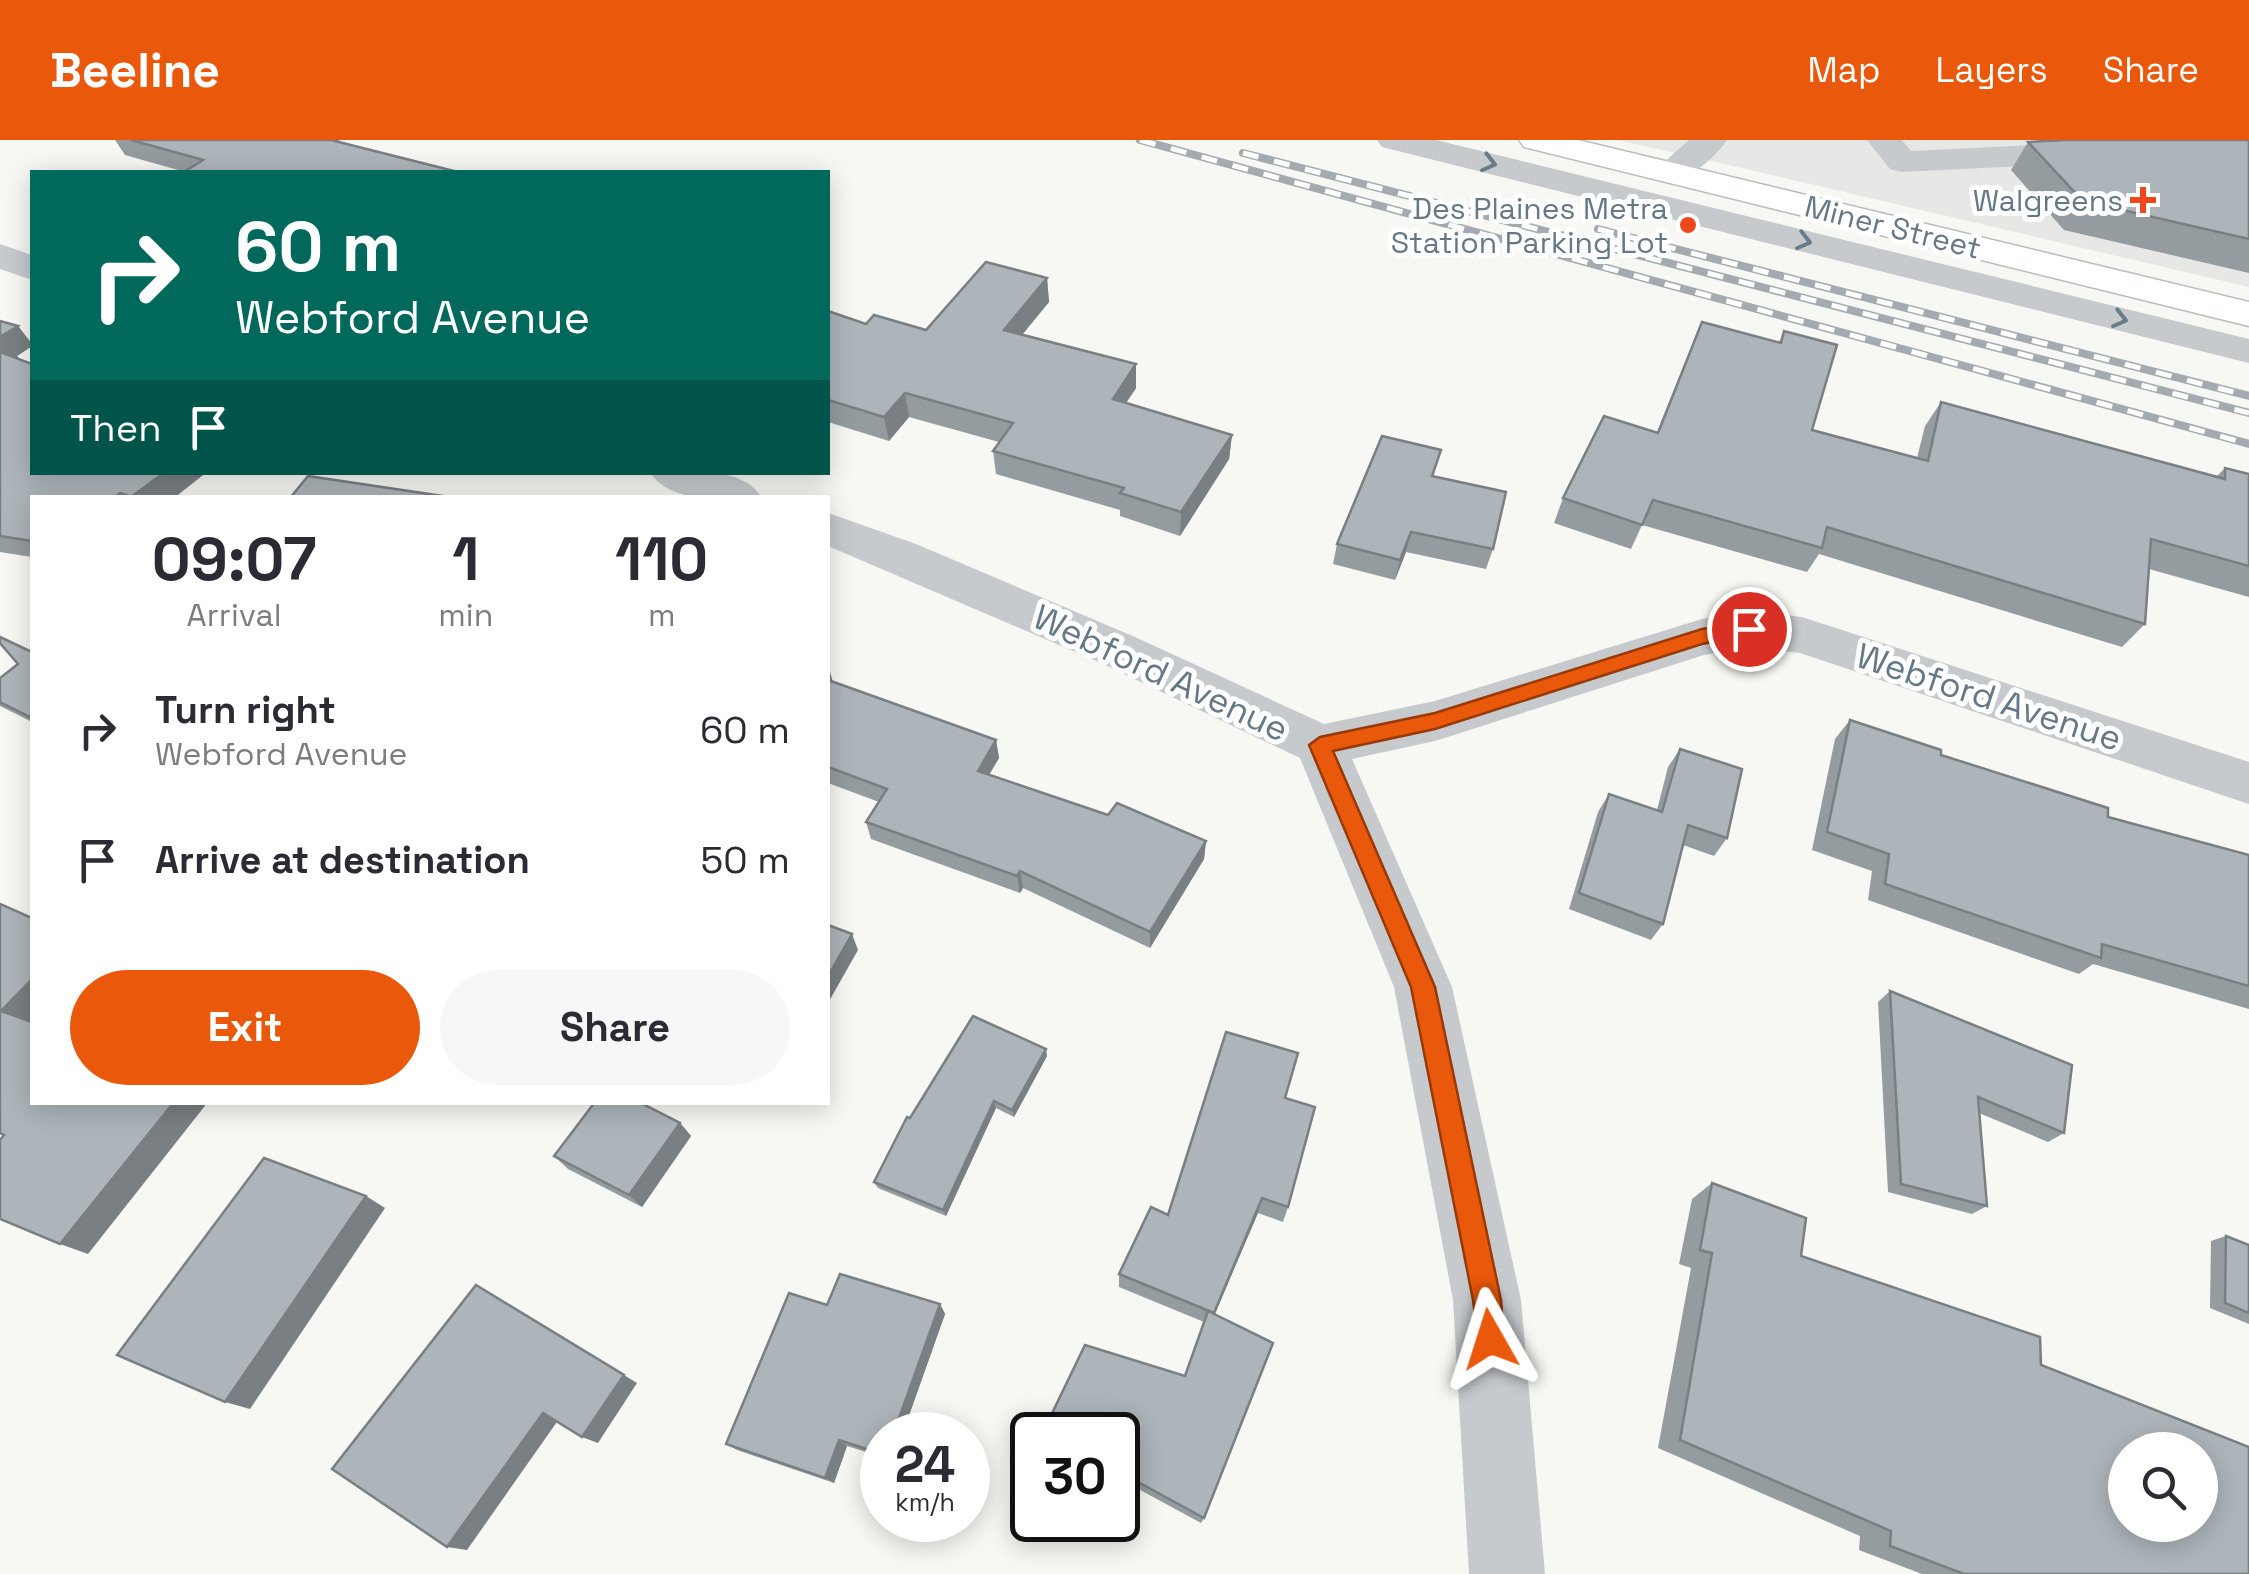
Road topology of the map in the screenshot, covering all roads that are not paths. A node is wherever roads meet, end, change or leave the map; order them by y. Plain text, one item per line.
1 (1394, 140) edge
2 (1536, 140) edge
3 (1710, 140) edge
4 (1884, 140) edge
5 (2249, 145) edge
6 (1670, 172) junction
7 (0, 255) edge
8 (30, 268) edge
9 (2249, 314) edge
10 (2249, 351) edge
11 (680, 475) edge
12 (732, 495) edge
13 (830, 531) edge
14 (1320, 745) junction
15 (2249, 783) edge
16 (1507, 1574) edge

1 -> 10 street
2 - 6 main road, Miner Street
3 - 6 street
4 - 5 street
6 - 9 main road, Miner Street
7 - 8 street
11 - 12 street
13 - 14 street, Webford Avenue
14 - 15 street, Webford Avenue
14 - 16 street

